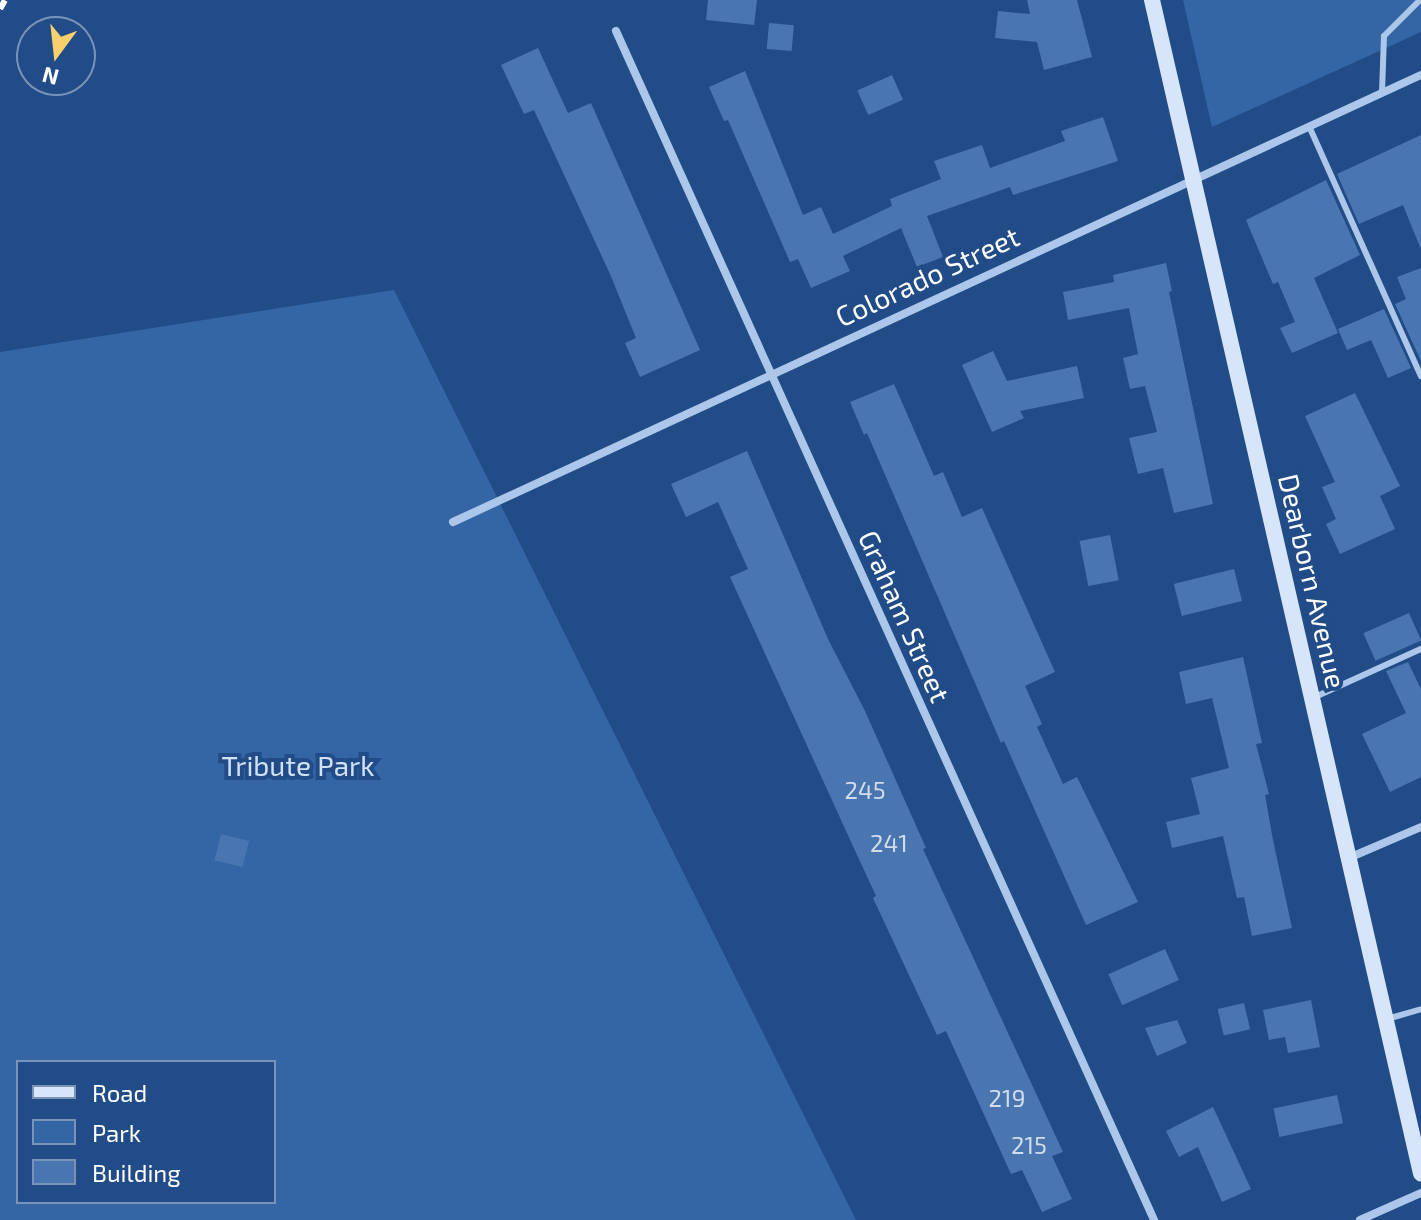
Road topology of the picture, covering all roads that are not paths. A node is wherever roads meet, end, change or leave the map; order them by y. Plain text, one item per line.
1 (1152, 0) edge
2 (1420, 0) edge
3 (616, 31) dead end
4 (1421, 75) edge
5 (1382, 93) junction
6 (1309, 126) junction
7 (1193, 179) junction
8 (770, 372) junction
9 (1421, 376) edge
10 (453, 522) dead end
11 (1421, 649) edge
12 (1313, 698) junction
13 (1421, 827) edge
14 (1351, 857) junction
15 (1421, 1009) edge
16 (1387, 1019) junction
17 (1421, 1174) edge
18 (1421, 1193) edge
19 (1154, 1220) edge
20 (1360, 1220) edge

1 - 7 street, Dearborn Avenue
2 - 5 lane
3 - 8 street, Graham Street
4 - 5 street, Colorado Street
5 - 6 street, Colorado Street
6 - 7 street, Colorado Street
6 - 9 lane
7 - 8 street, Colorado Street
7 - 12 street, Dearborn Avenue
8 - 10 street, Colorado Street
8 - 19 street, Graham Street
11 - 12 lane
12 - 14 street, Dearborn Avenue
13 - 14 street
14 - 16 street, Dearborn Avenue
15 - 16 lane
16 - 17 street, Dearborn Avenue
18 - 20 street

